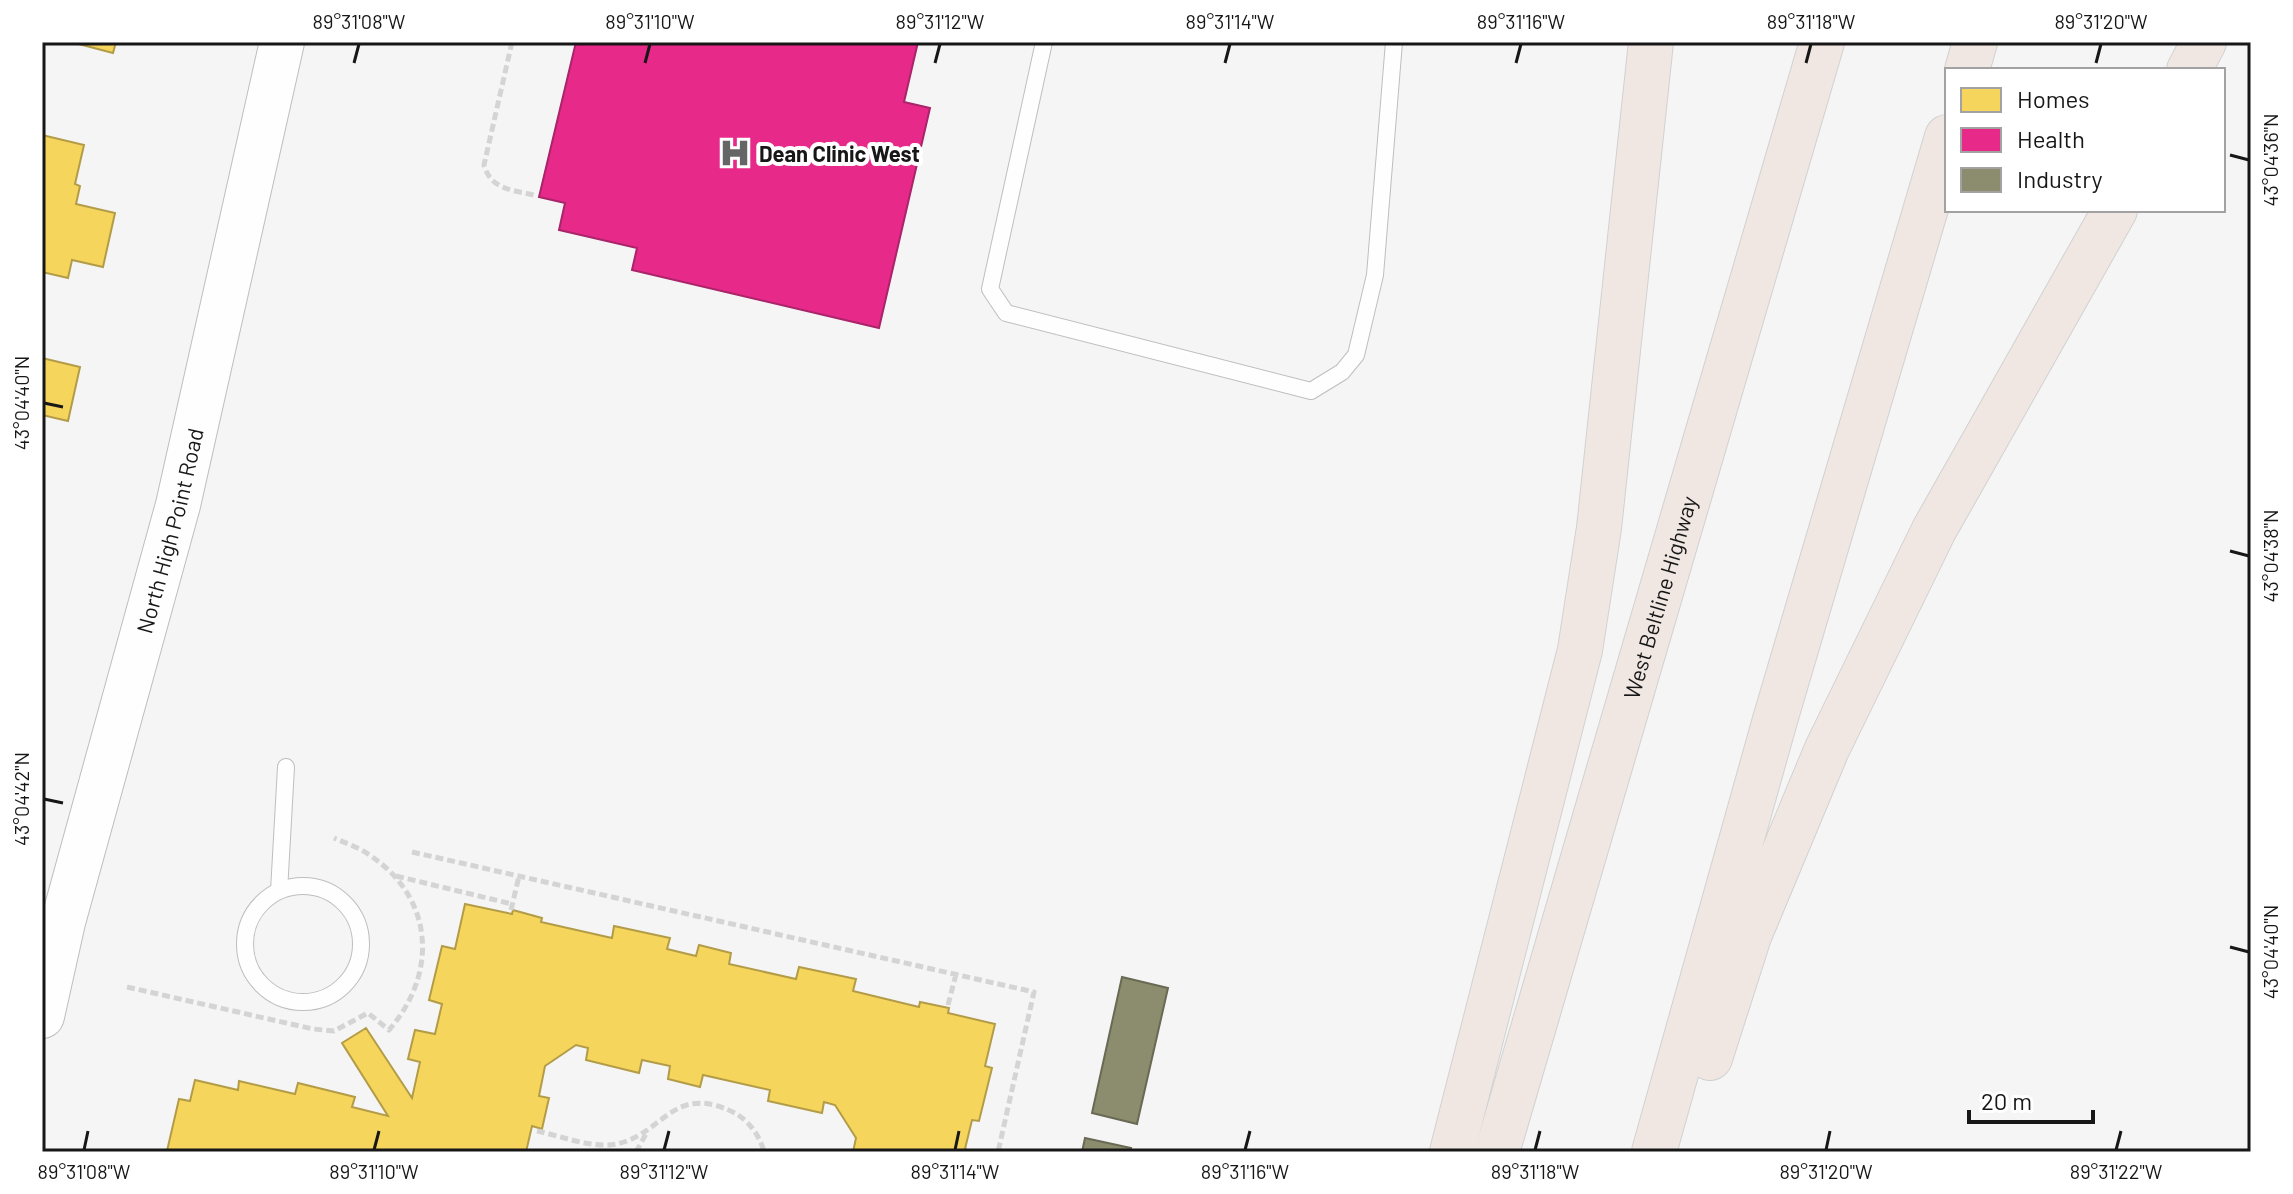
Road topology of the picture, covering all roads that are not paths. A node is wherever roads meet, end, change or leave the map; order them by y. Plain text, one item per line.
1 (282, 42) edge
2 (1044, 42) edge
3 (1394, 42) edge
4 (1651, 42) edge
5 (1822, 42) edge
6 (1975, 42) edge
7 (2204, 42) edge
8 (1968, 68) edge
9 (2190, 68) edge
10 (1945, 144) edge
11 (2114, 212) edge
12 (286, 767) dead end
13 (279, 891) junction
14 (42, 1016) edge
15 (1452, 1152) edge
16 (1497, 1152) edge
17 (1654, 1152) edge
18 (1680, 1152) edge

1 - 14 street, North High Point Road
2 - 3 lane
4 - 15 highway
5 - 16 highway, West Beltline Highway
6 - 8 highway
7 - 9 highway
10 - 17 highway
11 - 18 highway
12 - 13 lane
13 - 13 lane

